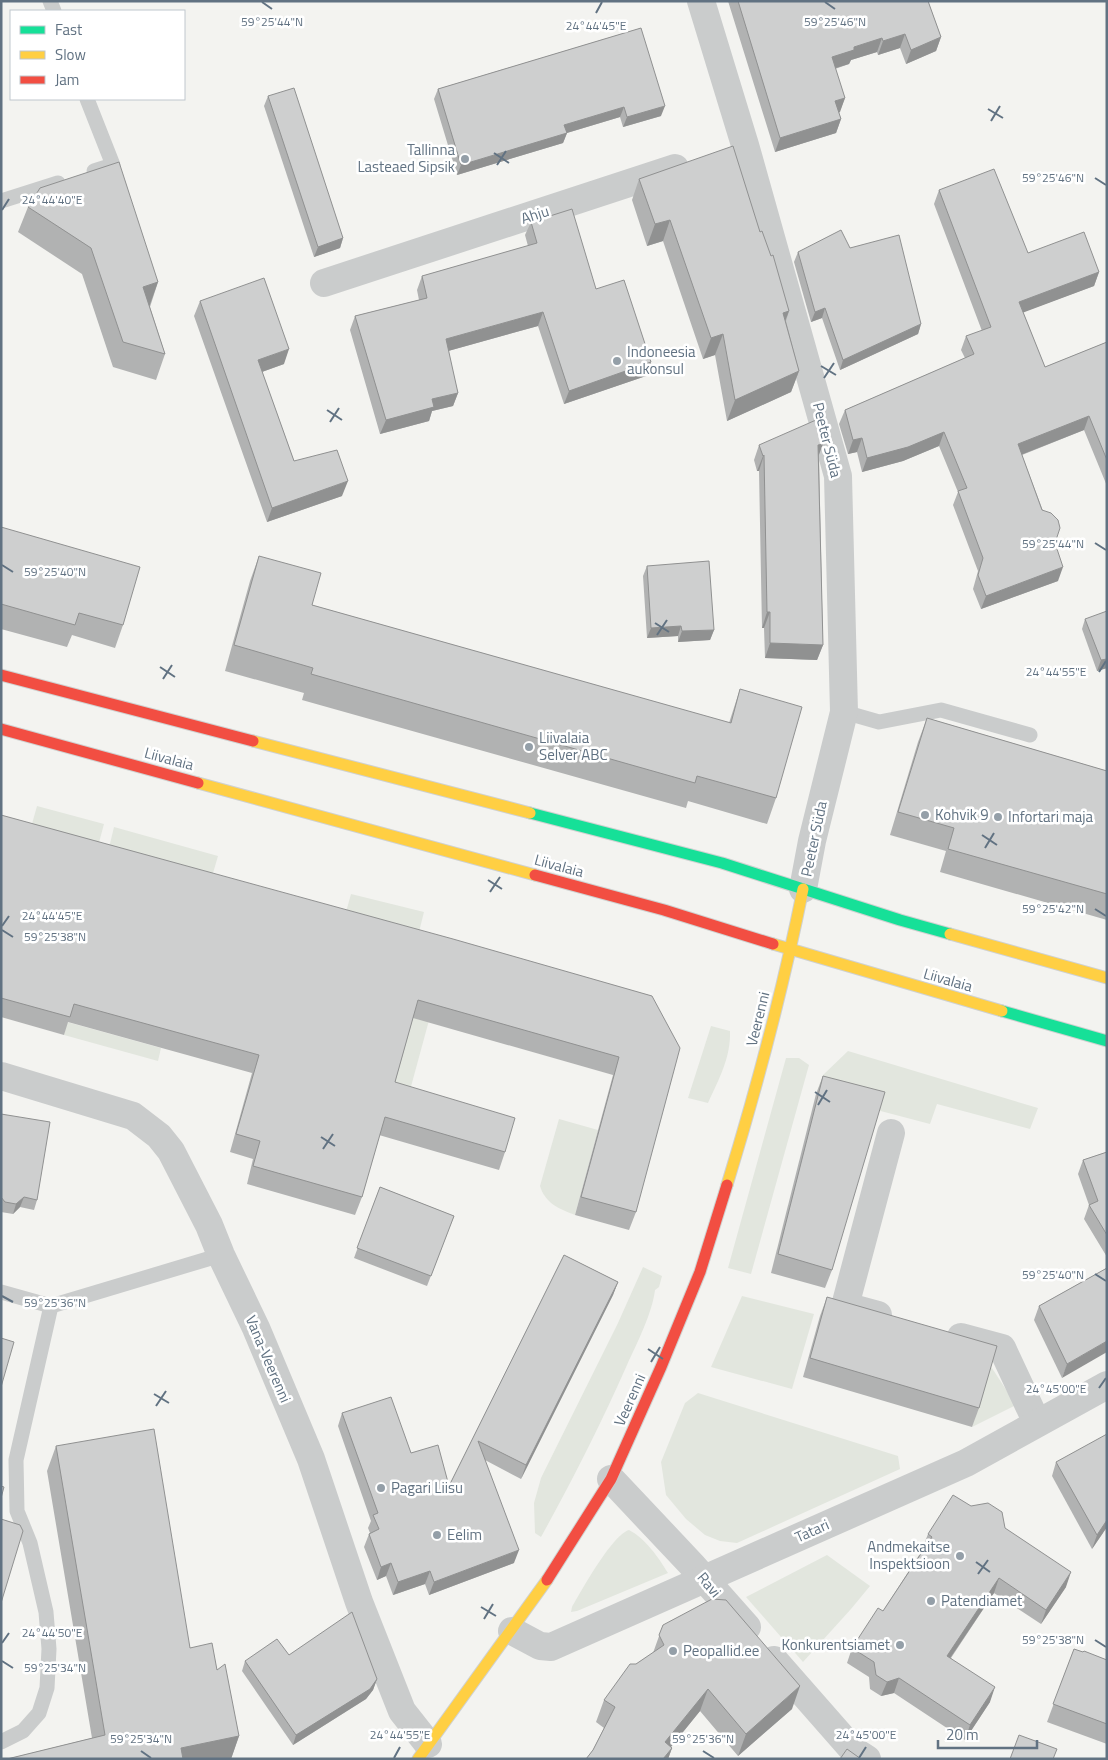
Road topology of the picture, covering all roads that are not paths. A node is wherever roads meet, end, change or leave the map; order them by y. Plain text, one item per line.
1 (701, 1) edge
2 (87, 100) edge
3 (745, 145) junction
4 (1, 201) edge
5 (324, 283) dead end
6 (1, 675) edge
7 (844, 712) junction
8 (1, 729) edge
9 (1030, 735) dead end
10 (804, 890) junction
11 (791, 950) junction
12 (1107, 978) edge
13 (1107, 1041) edge
14 (1, 1076) edge
15 (891, 1133) dead end
16 (221, 1255) junction
17 (1, 1292) edge
18 (51, 1306) junction
19 (900, 1321) edge
20 (937, 1331) edge
21 (1107, 1385) edge
22 (1037, 1423) junction
23 (610, 1479) junction
24 (705, 1579) junction
25 (512, 1631) junction
26 (1, 1742) edge
27 (423, 1751) edge
28 (867, 1759) edge

1 - 3 street, Peeter Süda
2 - 4 lane
3 - 5 street, Ahju
3 - 7 street, Peeter Süda
6 - 10 main road
7 - 9 lane
7 - 10 street, Peeter Süda
8 - 11 main road, Liivalaia
10 - 11 main road, Veerenni
10 - 12 main road
11 - 13 main road, Liivalaia
11 - 23 main road, Veerenni
14 - 16 street, Vana-Veerenni
15 - 19 street
16 - 18 lane
16 - 27 street, Vana-Veerenni
17 - 18 lane
18 - 26 lane
20 - 22 street
21 - 22 street, Tatari
22 - 24 street, Tatari
23 - 24 street, Ravi
23 - 25 main road, Veerenni
24 - 25 street, Tatari
24 - 28 street, Ravi
25 - 27 main road, Veerenni

